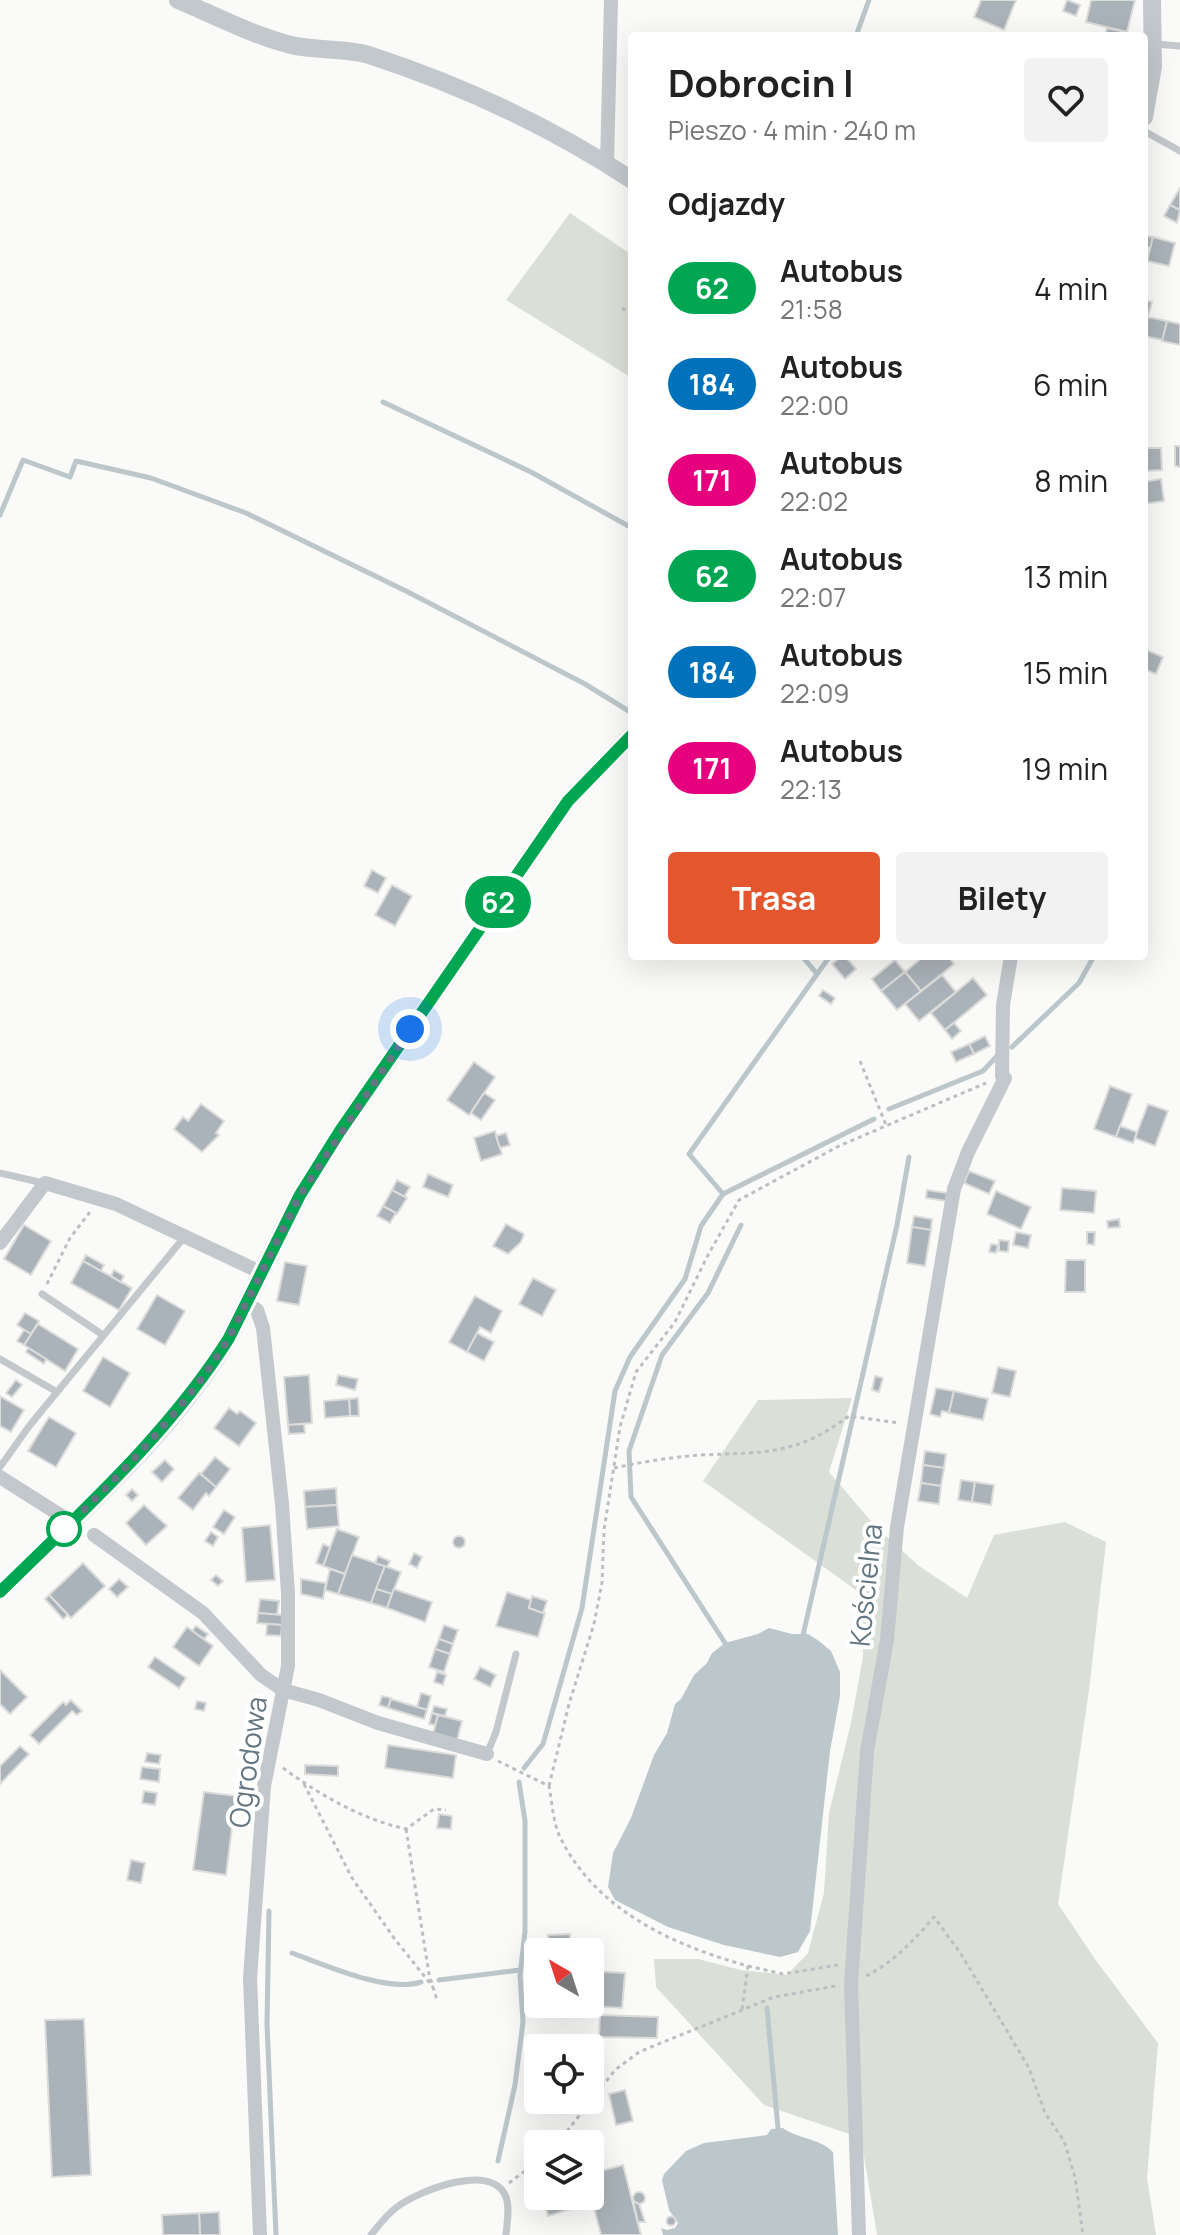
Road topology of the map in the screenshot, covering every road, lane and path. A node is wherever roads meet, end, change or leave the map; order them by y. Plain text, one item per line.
1 (178, 0) edge
2 (611, 0) edge
3 (1152, 0) edge
4 (1152, 44) junction
5 (1180, 46) edge
6 (1148, 95) edge
7 (1148, 133) edge
8 (1180, 151) edge
9 (607, 164) junction
10 (628, 177) edge
11 (622, 308) dead end
12 (628, 312) edge
13 (628, 739) edge
14 (1010, 960) edge
15 (860, 1061) dead end
16 (1002, 1076) junction
17 (886, 1125) junction
18 (0, 1173) edge
19 (45, 1183) junction
20 (100, 1199) junction
21 (186, 1235) junction
22 (0, 1243) edge
23 (260, 1272) junction
24 (42, 1294) joint
25 (247, 1303) junction
26 (103, 1335) junction
27 (0, 1359) edge
28 (57, 1392) junction
29 (915, 1425) junction
30 (0, 1467) edge
31 (614, 1468) junction
32 (0, 1477) edge
33 (71, 1522) junction
34 (94, 1535) dead end
35 (0, 1592) edge
36 (516, 1654) dead end
37 (283, 1690) junction
38 (487, 1754) junction
39 (270, 1759) junction
40 (304, 1784) junction
41 (549, 1786) junction
42 (446, 1810) dead end
43 (406, 1829) junction
44 (854, 1962) junction
45 (748, 1966) junction
46 (433, 1987) junction
47 (437, 2000) dead end
48 (742, 2010) dead end
49 (524, 2171) edge
50 (500, 2188) junction
51 (260, 2235) edge
52 (371, 2235) edge
53 (506, 2235) edge
54 (859, 2235) edge

1 - 9 street
2 - 9 street
3 - 4 street
4 - 5 lane
4 - 6 street
7 - 8 lane
9 - 10 street
11 - 12 path
13 - 23 street
14 - 16 street, Kościelna
15 - 17 path
16 - 17 path
16 - 29 street, Kościelna
17 - 31 path
18 - 19 lane
19 - 20 street
19 - 22 street
20 - 21 street
20 - 24 path
21 - 23 street
21 - 26 lane
23 - 25 street
24 - 26 lane
25 - 33 street
25 - 37 street, Ogrodowa
26 - 28 lane
27 - 28 lane
28 - 30 lane
29 - 31 path
29 - 44 street, Kościelna
31 - 41 path
32 - 33 street
33 - 35 street
34 - 37 street
36 - 38 lane
37 - 38 street
37 - 39 street, Ogrodowa
38 - 41 path
39 - 40 path
39 - 51 street, Ogrodowa
40 - 43 path
40 - 46 path
41 - 45 path
42 - 43 path
43 - 46 path
44 - 45 path
44 - 54 street, Kościelna
45 - 48 path
46 - 47 path
49 - 50 path
50 - 52 lane
50 - 53 lane

